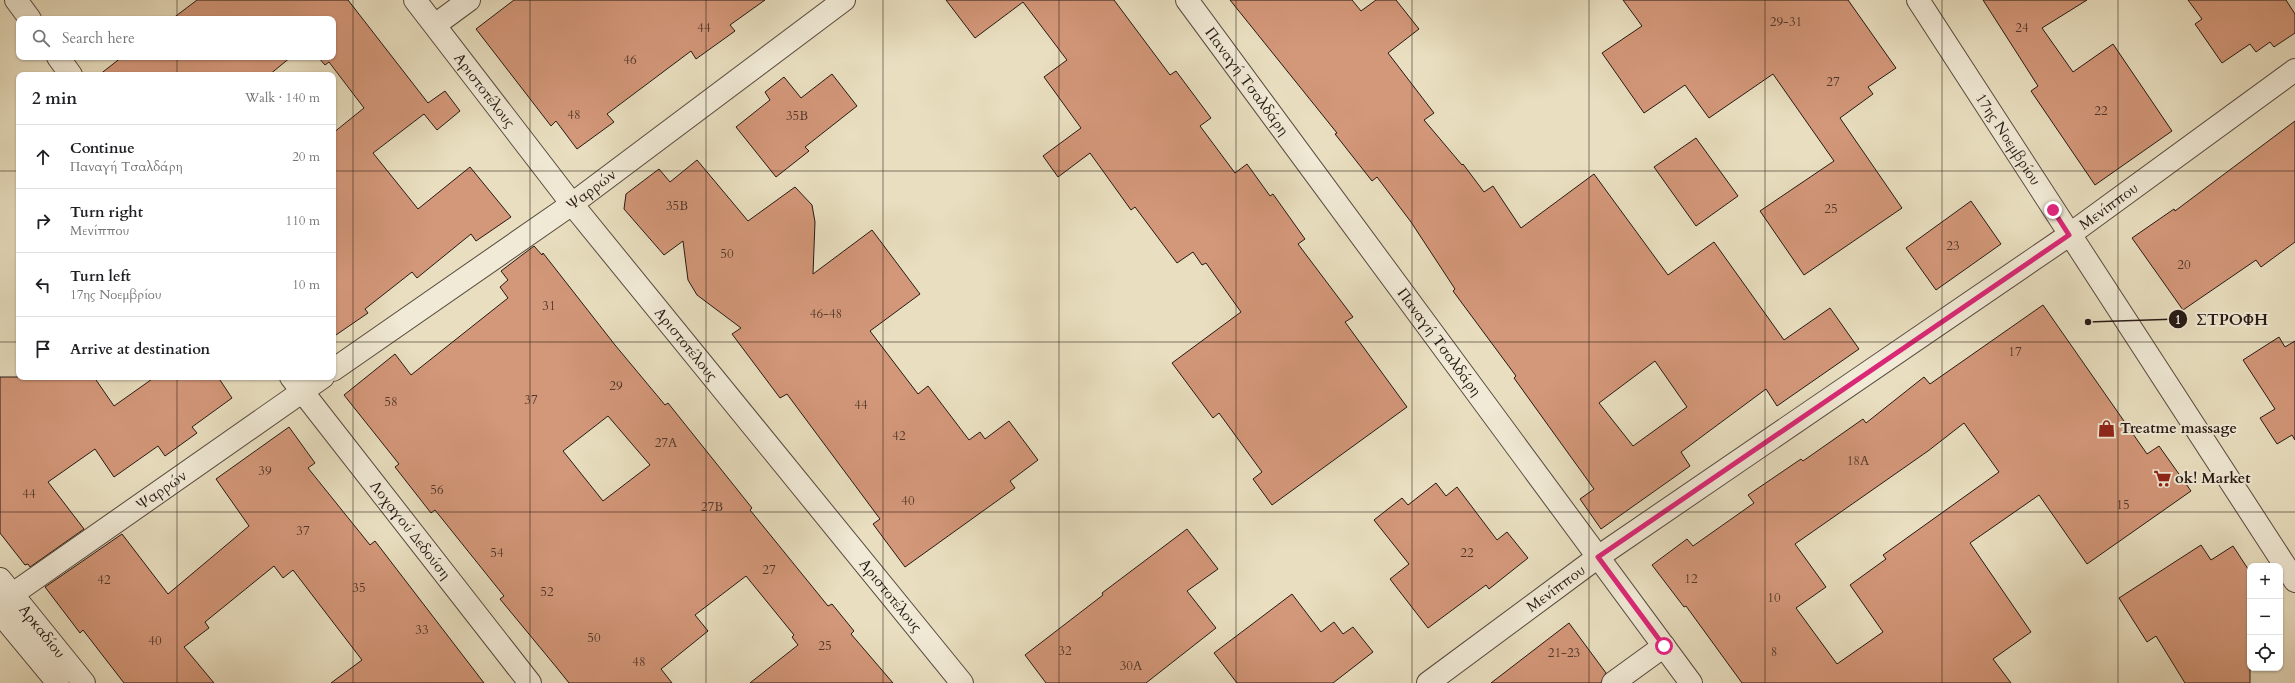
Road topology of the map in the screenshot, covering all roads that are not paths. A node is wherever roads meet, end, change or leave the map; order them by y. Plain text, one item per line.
1 (6, 0) edge
2 (16, 0) edge
3 (415, 0) edge
4 (469, 0) edge
5 (844, 0) edge
6 (1188, 0) edge
7 (1918, 0) edge
8 (0, 4) edge
9 (28, 16) edge
10 (435, 25) junction
11 (60, 60) edge
12 (2295, 70) edge
13 (69, 72) edge
14 (572, 204) junction
15 (2069, 235) junction
16 (336, 368) edge
17 (312, 380) edge
18 (297, 384) edge
19 (1598, 557) junction
20 (2295, 581) edge
21 (4, 592) edge
22 (0, 613) edge
23 (1664, 646) junction
24 (58, 683) edge
25 (84, 683) edge
26 (530, 683) edge
27 (962, 683) edge
28 (1428, 683) edge
29 (1613, 683) edge
30 (1691, 683) edge

1 - 8 street
2 - 9 street
3 - 10 street, Αριστοτέλους
4 - 10 street
5 - 14 street, Ψαρρών
6 - 19 street, Παναγή Τσαλδάρη
7 - 15 street, 17ης Νοεμβρίου
10 - 14 street, Αριστοτέλους
11 - 13 street
12 - 15 street, Μενίππου
14 - 16 street, Ψαρρών
14 - 27 street, Αριστοτέλους
15 - 19 street, Μενίππου
15 - 20 street, 17ης Νοεμβρίου
17 - 18 street, Ψαρρών
18 - 21 street, Ψαρρών
18 - 26 street, Λοχαγού Δεδούση
19 - 23 street, Παναγή Τσαλδάρη
19 - 28 street, Μενίππου
21 - 25 street, Αρκαδίου
22 - 24 street, Αρκαδίου
23 - 29 street
23 - 30 street, Παναγή Τσαλδάρη

